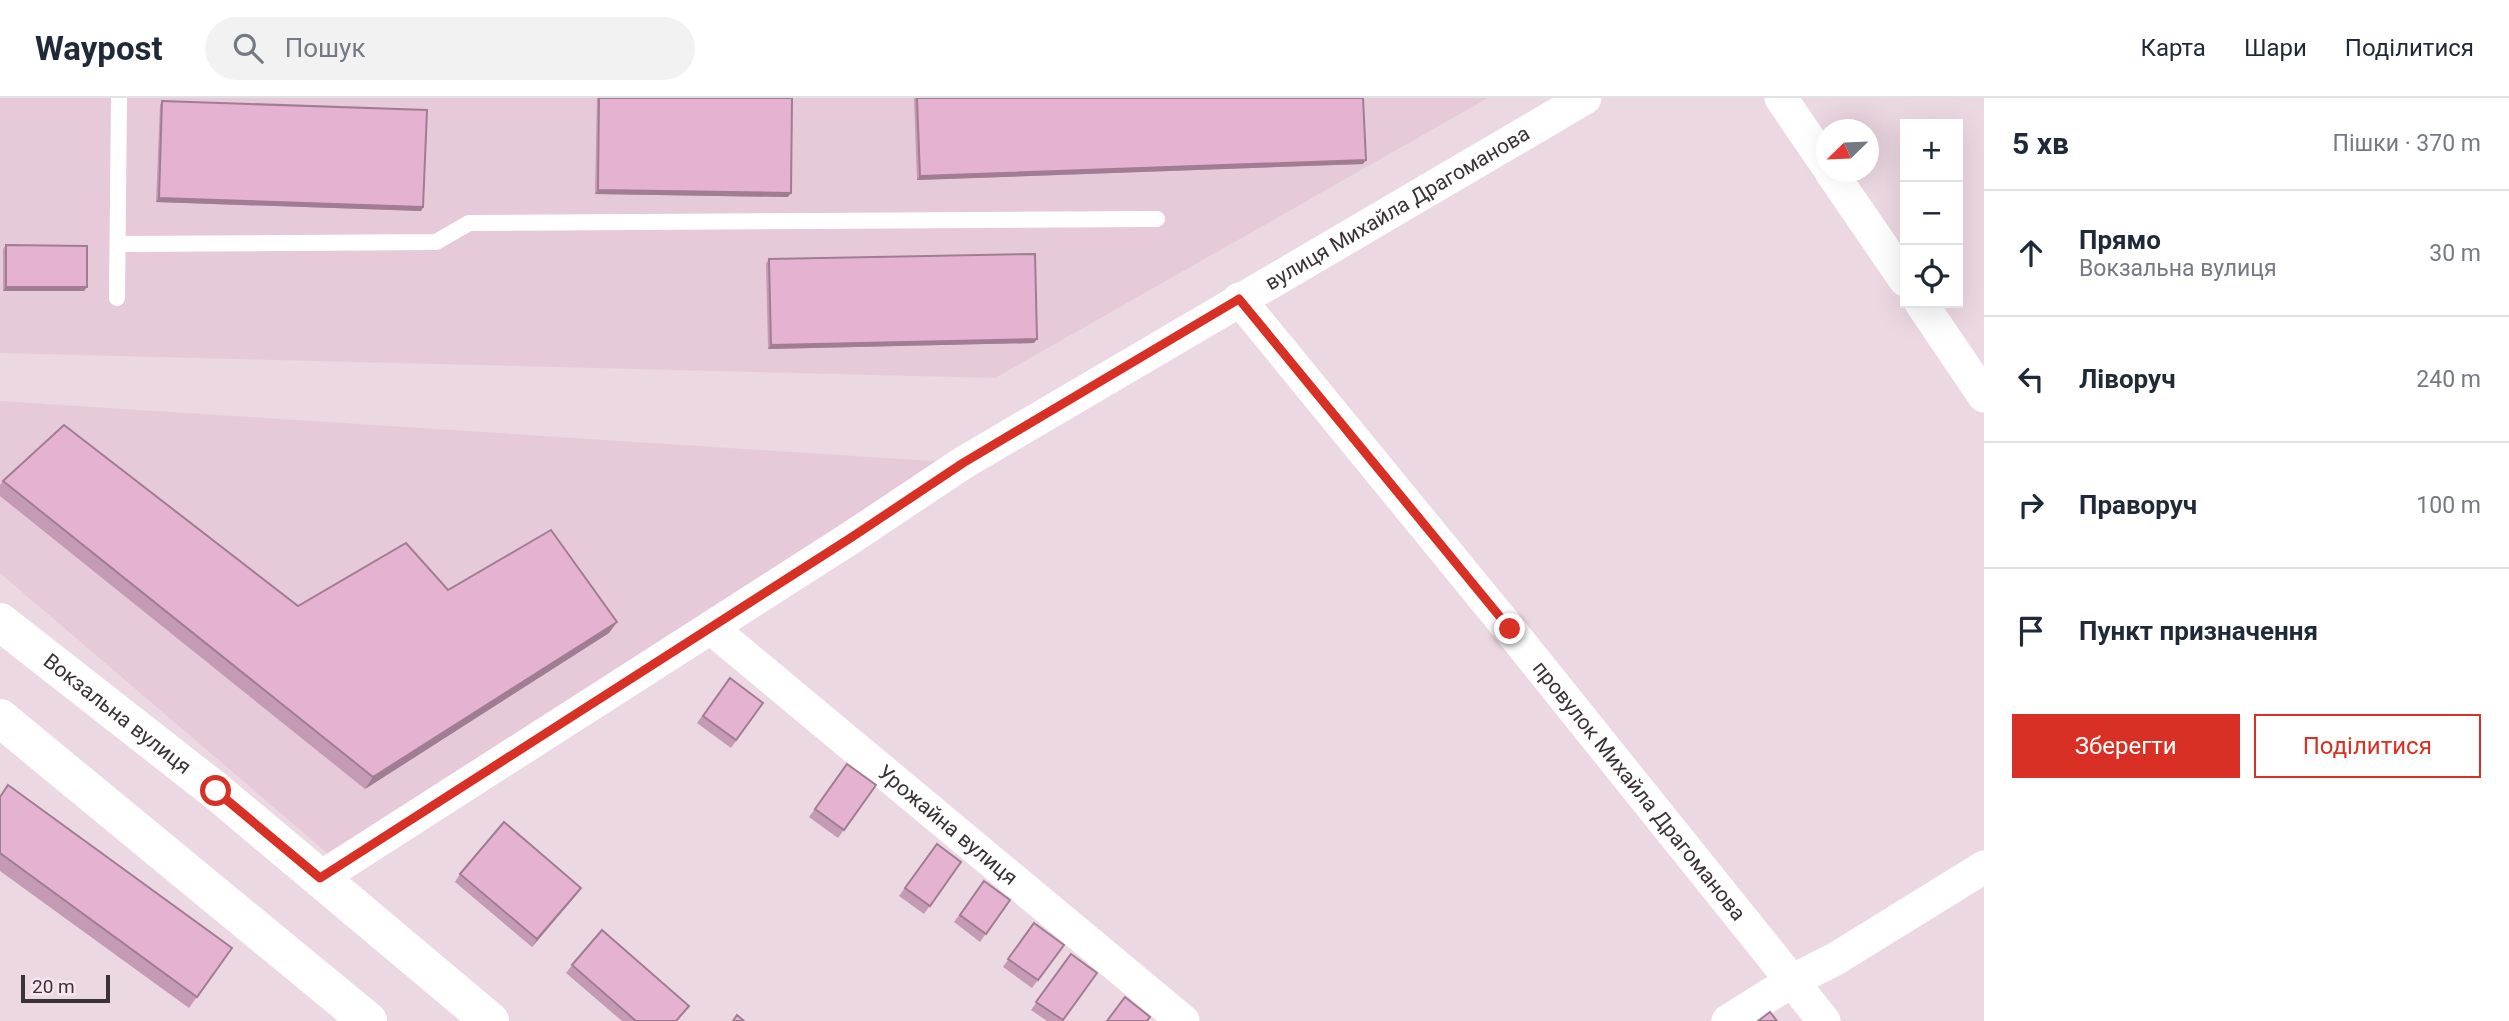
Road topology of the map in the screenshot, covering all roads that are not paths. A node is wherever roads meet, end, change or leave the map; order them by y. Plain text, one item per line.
1 (119, 98) edge
2 (1585, 98) edge
3 (1781, 98) edge
4 (1816, 149) edge
5 (1838, 182) edge
6 (1157, 219) dead end
7 (118, 244) junction
8 (1900, 273) edge
9 (117, 298) dead end
10 (1239, 299) junction
11 (1924, 308) edge
12 (1984, 396) edge
13 (0, 622) edge
14 (711, 628) junction
15 (0, 718) edge
16 (1984, 867) edge
17 (320, 878) junction
18 (1792, 981) junction
19 (368, 1021) edge
20 (491, 1021) edge
21 (1183, 1021) edge
22 (1728, 1021) edge
23 (1824, 1021) edge

1 - 7 lane
2 - 10 street, вулиця Михайла Драгоманова
3 - 4 street
5 - 8 street
6 - 7 lane
7 - 9 lane
10 - 14 street, вулиця Михайла Драгоманова
10 - 18 street, провулок Михайла Драгоманова
11 - 12 street
13 - 17 street, Вокзальна вулиця
14 - 17 street, вулиця Михайла Драгоманова
14 - 21 street, Урожайна вулиця
15 - 19 street
16 - 18 street
17 - 20 street, Вокзальна вулиця
18 - 22 street
18 - 23 street, провулок Михайла Драгоманова

